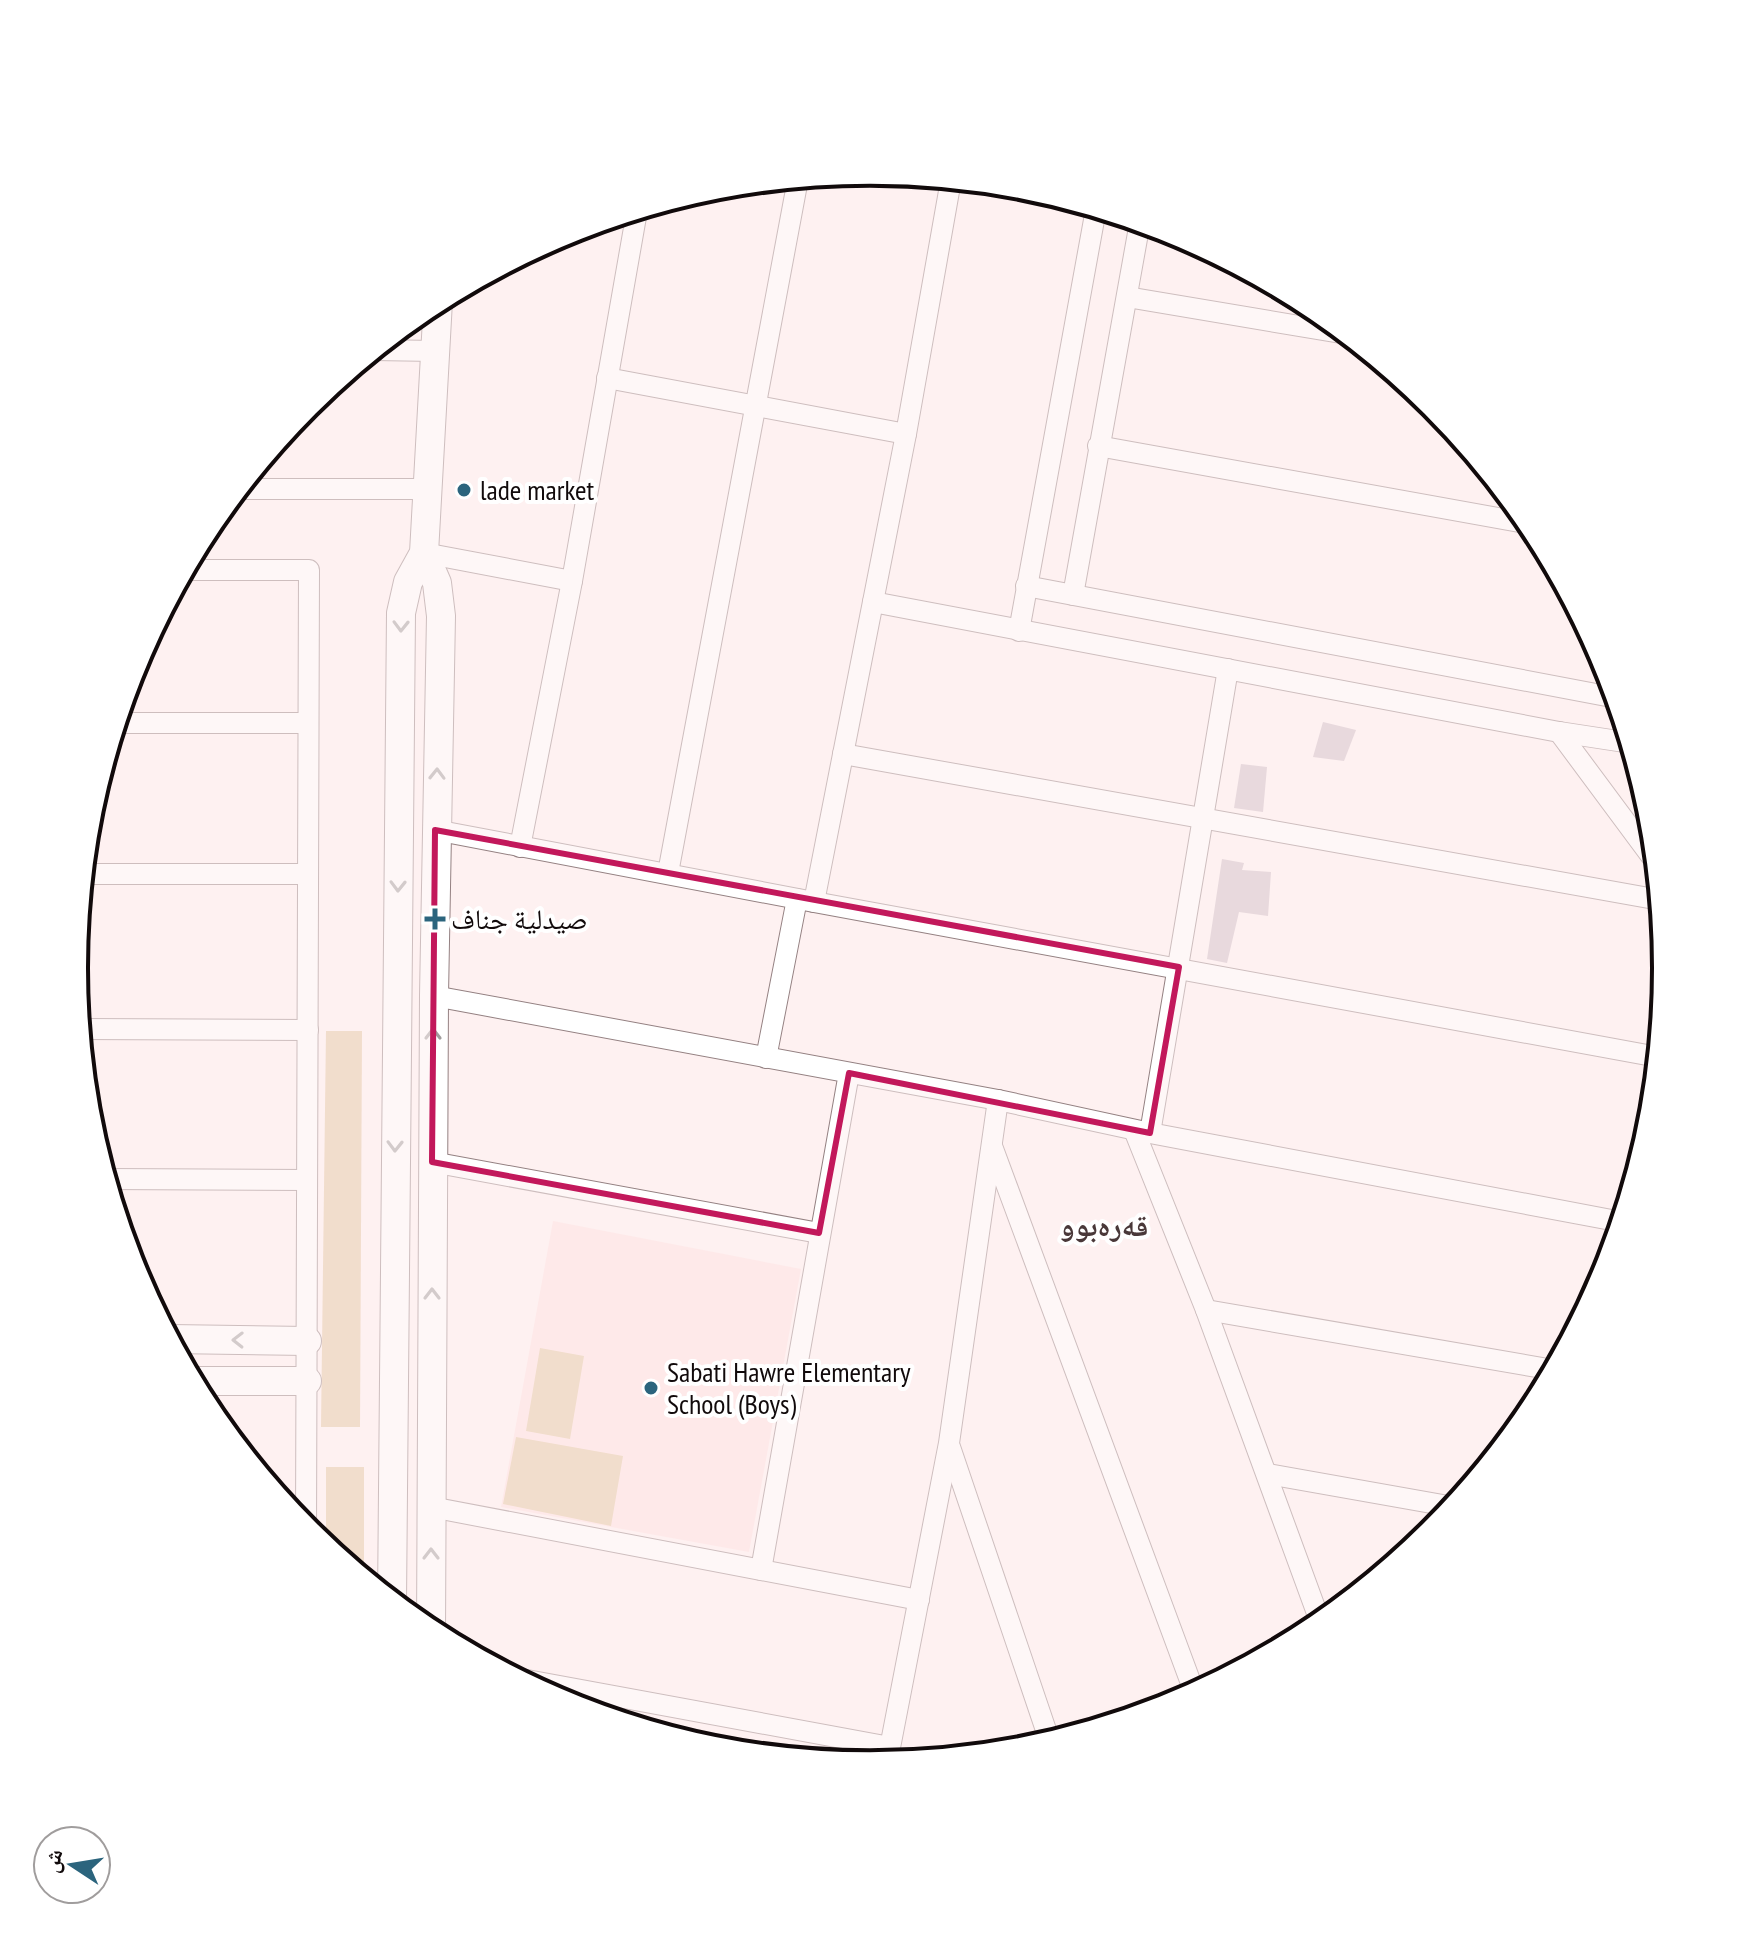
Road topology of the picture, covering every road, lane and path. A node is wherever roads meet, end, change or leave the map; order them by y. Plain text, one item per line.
1 (796, 190) edge
2 (949, 191) edge
3 (1094, 219) edge
4 (635, 223) edge
5 (1138, 234) edge
6 (1127, 297) junction
7 (437, 317) edge
8 (1321, 330) edge
9 (391, 350) edge
10 (435, 351) junction
11 (607, 378) junction
12 (757, 405) junction
13 (906, 434) junction
14 (1098, 446) junction
15 (252, 489) edge
16 (427, 489) junction
17 (1511, 520) edge
18 (424, 553) junction
19 (197, 570) edge
20 (572, 581) junction
21 (1026, 586) junction
22 (1073, 595) junction
23 (873, 602) junction
24 (1019, 631) junction
25 (1228, 669) junction
26 (1603, 695) edge
27 (128, 723) edge
28 (307, 723) junction
29 (1559, 732) junction
30 (1618, 741) edge
31 (843, 754) junction
32 (1204, 819) junction
33 (435, 830) junction
34 (1643, 845) edge
35 (520, 847) junction
36 (668, 873) junction
37 (94, 874) edge
38 (308, 874) junction
39 (1649, 898) edge
40 (806, 900) junction
41 (1179, 967) junction
42 (434, 996) junction
43 (91, 1029) edge
44 (308, 1030) junction
45 (1648, 1055) edge
46 (766, 1058) junction
47 (849, 1073) junction
48 (998, 1100) junction
49 (1142, 1131) junction
50 (991, 1141) junction
51 (432, 1162) junction
52 (117, 1179) edge
53 (307, 1180) junction
54 (1611, 1220) edge
55 (819, 1233) junction
56 (1206, 1310) junction
57 (182, 1339) edge
58 (307, 1341) junction
59 (1543, 1368) edge
60 (206, 1381) edge
61 (307, 1381) junction
62 (431, 1437) junction
63 (392, 1438) junction
64 (949, 1443) junction
65 (1268, 1474) junction
66 (1440, 1505) edge
67 (431, 1507) junction
68 (306, 1510) edge
69 (761, 1570) junction
70 (392, 1587) edge
71 (919, 1600) junction
72 (1316, 1611) edge
73 (431, 1615) edge
74 (1191, 1682) edge
75 (564, 1688) edge
76 (1046, 1730) edge
77 (889, 1750) edge
78 (868, 1751) edge

1 - 12 street
2 - 13 street
3 - 21 street
4 - 11 street
5 - 6 street
6 - 8 street
6 - 14 street
7 - 10 street
9 - 10 street
10 - 16 street
11 - 12 street
11 - 20 street
12 - 13 street
12 - 36 street
13 - 23 street
14 - 17 street
14 - 22 street
15 - 16 street
16 - 18 street
18 - 20 street
33 -> 18 street
18 -> 63 street
19 - 28 street
20 - 35 street
21 - 22 street
21 - 24 street
22 - 26 street
23 - 24 street
23 - 31 street
24 - 25 street
25 - 29 street
25 - 32 street
27 - 28 street
28 - 38 street
29 - 30 street
29 - 34 street
31 - 32 street
31 - 40 street
32 - 39 street
32 - 41 street
33 - 35 street
33 - 42 street
35 - 36 street
36 - 40 street
37 - 38 street
38 - 44 street
40 - 41 street
40 - 46 street
41 - 45 street
41 - 49 street
42 - 46 street
51 -> 42 street
43 - 44 street
44 - 53 street
46 - 47 street
47 - 48 street
47 - 55 street
48 - 49 street
48 - 50 street
49 - 54 street
49 - 56 street
50 - 64 street
50 - 74 street
51 - 55 street
62 -> 51 street
52 - 53 street
53 - 58 street
55 - 69 street
56 - 59 street
56 - 65 street
58 -> 57 street
58 - 61 street
60 - 61 street
61 - 68 street
62 - 63 street
62 - 67 street
63 - 70 street
64 - 71 street
64 - 76 street
65 - 66 street
65 - 72 street
67 - 69 street
73 -> 67 street
69 - 71 street
71 - 77 street
75 - 78 street

